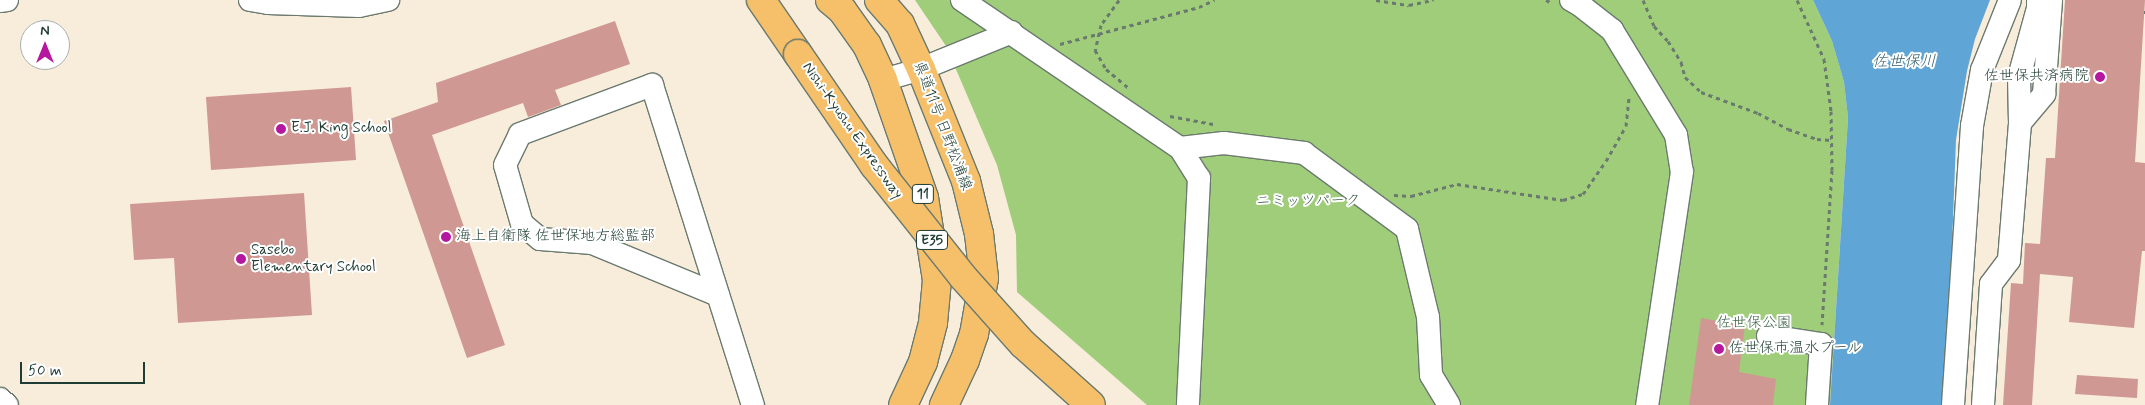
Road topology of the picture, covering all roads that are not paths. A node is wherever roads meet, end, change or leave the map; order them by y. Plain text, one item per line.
1 (0, 0) edge
2 (7, 0) edge
3 (250, 0) edge
4 (388, 0) edge
5 (761, 0) edge
6 (768, 0) edge
7 (830, 0) edge
8 (879, 0) edge
9 (962, 0) edge
10 (2010, 0) edge
11 (2038, 0) edge
12 (2051, 0) edge
13 (1563, 2) edge
14 (1012, 32) junction
15 (798, 54) junction
16 (921, 69) junction
17 (882, 80) junction
18 (2020, 123) junction
19 (1180, 148) junction
20 (718, 295) junction
21 (1768, 336) dead end
22 (0, 399) edge
23 (7, 405) edge
24 (754, 405) edge
25 (903, 405) edge
26 (944, 405) edge
27 (1091, 405) edge
28 (1188, 405) edge
29 (1449, 405) edge
30 (1647, 405) edge
31 (1816, 405) edge
32 (1953, 405) edge
33 (1983, 405) edge

1 - 2 street
3 - 4 street
5 - 15 main road, Nishi-Kyushu Expressway / E35
6 - 15 main road, Nishi-Kyushu Expressway / E35
7 - 17 main road, 11
8 - 16 main road, 県道11号 日野松浦線
9 - 14 street
10 - 32 street
11 - 18 street
12 - 18 street
13 - 30 street
14 - 16 street
14 - 19 street
15 - 27 main road, Nishi-Kyushu Expressway / E35, bridge
16 - 17 street
16 - 26 main road, 県道11号 日野松浦線
17 - 25 main road, 11
18 - 33 street
19 - 28 street
19 - 29 street
20 - 20 street
20 - 24 street
21 - 31 street
22 - 23 street

